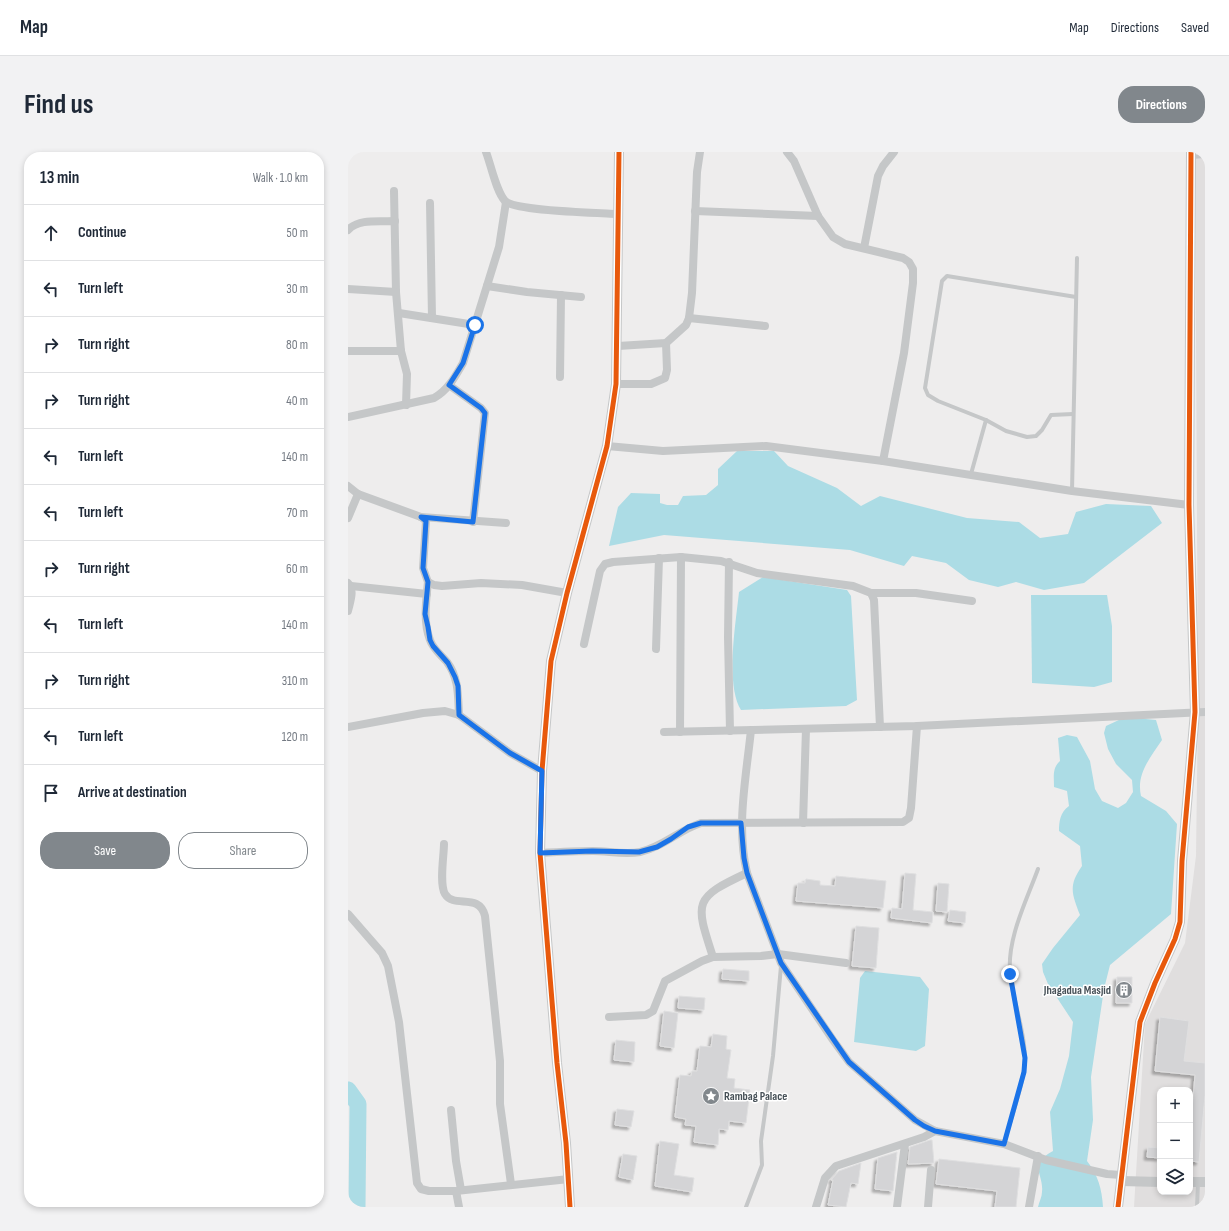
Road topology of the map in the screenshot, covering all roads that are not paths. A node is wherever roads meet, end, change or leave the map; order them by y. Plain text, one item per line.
1 (486, 152) edge
2 (619, 152) edge
3 (700, 152) edge
4 (787, 152) edge
5 (894, 152) edge
6 (1191, 154) edge
7 (1205, 156) edge
8 (394, 191) dead end
9 (506, 202) junction
10 (430, 203) dead end
11 (695, 211) junction
12 (617, 214) junction
13 (818, 216) junction
14 (395, 221) junction
15 (348, 230) edge
16 (864, 248) junction
17 (1077, 258) dead end
18 (487, 286) junction
19 (348, 289) edge
20 (396, 292) junction
21 (561, 295) junction
22 (581, 297) dead end
23 (1076, 297) junction
24 (399, 313) junction
25 (432, 318) junction
26 (689, 318) junction
27 (475, 325) junction
28 (765, 326) dead end
29 (666, 343) junction
30 (618, 346) junction
31 (348, 350) edge
32 (401, 351) junction
33 (560, 377) dead end
34 (616, 384) junction
35 (449, 385) junction
36 (406, 405) junction
37 (1073, 414) junction
38 (348, 417) edge
39 (986, 420) junction
40 (607, 446) junction
41 (884, 461) junction
42 (972, 474) junction
43 (348, 486) edge
44 (1072, 491) junction
45 (358, 494) junction
46 (1189, 505) junction
47 (421, 517) junction
48 (348, 518) edge
49 (473, 522) junction
50 (506, 524) dead end
51 (681, 557) junction
52 (659, 558) junction
53 (729, 562) junction
54 (428, 582) junction
55 (350, 584) edge
56 (567, 593) junction
57 (871, 593) junction
58 (427, 594) junction
59 (972, 601) dead end
60 (348, 611) edge
61 (584, 644) dead end
62 (656, 649) dead end
63 (1200, 712) edge
64 (459, 715) junction
65 (917, 726) junction
66 (348, 727) edge
67 (880, 727) junction
68 (806, 729) junction
69 (751, 730) junction
70 (730, 731) junction
71 (664, 732) dead end
72 (680, 732) junction
73 (542, 771) junction
74 (741, 823) junction
75 (803, 823) junction
76 (444, 844) dead end
77 (540, 853) junction
78 (1038, 869) dead end
79 (747, 873) junction
80 (348, 914) edge
81 (778, 954) junction
82 (713, 957) junction
83 (781, 963) junction
84 (846, 963) dead end
85 (609, 1017) dead end
86 (452, 1110) dead end
87 (935, 1131) junction
88 (905, 1144) junction
89 (1004, 1144) junction
90 (1038, 1156) junction
91 (932, 1170) dead end
92 (1121, 1178) junction
93 (569, 1179) junction
94 (1157, 1182) edge
95 (1198, 1182) edge
96 (511, 1184) junction
97 (459, 1191) junction
98 (459, 1207) edge
99 (570, 1207) edge
100 (746, 1207) edge
101 (816, 1207) edge
102 (897, 1207) edge
103 (928, 1207) edge
104 (1029, 1207) edge
105 (1118, 1207) edge
106 (1196, 1207) edge

1 - 9 street
2 - 12 street
3 - 11 street
4 - 13 street
5 - 16 street
6 - 7 lane
6 - 46 street
8 - 14 street
9 - 12 street
9 - 18 street
10 - 25 street
11 - 13 street
11 - 26 street
12 - 30 street
13 - 16 street
14 - 15 street
14 - 20 street
16 - 41 street
17 - 23 lane
18 - 21 street
18 - 27 street
19 - 20 street
20 - 24 street
21 - 22 street
21 - 33 street
23 - 37 lane
23 - 39 lane
24 - 25 street
24 - 32 street
25 - 27 street
26 - 28 street
26 - 29 street
27 - 35 street
29 - 30 street
29 - 34 street
30 - 34 street
31 - 32 street
32 - 36 street
34 - 40 street
35 - 36 street
35 - 49 street
36 - 38 street
37 - 39 lane
37 - 44 lane
39 - 42 lane
40 - 41 street
40 - 56 street
41 - 42 street
42 - 44 street
43 - 45 street
44 - 46 street
45 - 47 street
45 - 48 street
46 - 63 street
47 - 49 street
47 - 54 street
49 - 50 street
51 - 52 street
51 - 53 street
51 - 72 street
52 - 61 street
52 - 62 street
53 - 57 street
53 - 70 street
54 - 56 street
54 - 58 street
55 - 58 street
55 - 60 street
56 - 73 street
57 - 59 street
57 - 67 street
58 - 64 street
63 - 65 street
63 - 92 street
64 - 66 street
64 - 73 street
65 - 67 street
65 - 75 street
67 - 68 street
68 - 69 street
68 - 75 street
69 - 70 street
69 - 74 street
70 - 72 street
71 - 72 street
73 - 77 street
74 - 75 street
74 - 77 street
74 - 79 street
76 - 96 street
77 - 93 street
78 - 89 lane
79 - 81 street
79 - 82 street
80 - 97 street
81 - 82 street
81 - 83 street
81 - 84 street
82 - 85 street
83 - 87 street
83 - 100 lane
86 - 97 street
87 - 88 street
87 - 89 street
88 - 101 street
88 - 102 street
89 - 90 street
90 - 92 street
90 - 104 street
91 - 103 street
92 - 94 street
92 - 105 street
93 - 96 street
93 - 99 street
95 - 106 lane
96 - 97 street
97 - 98 street

